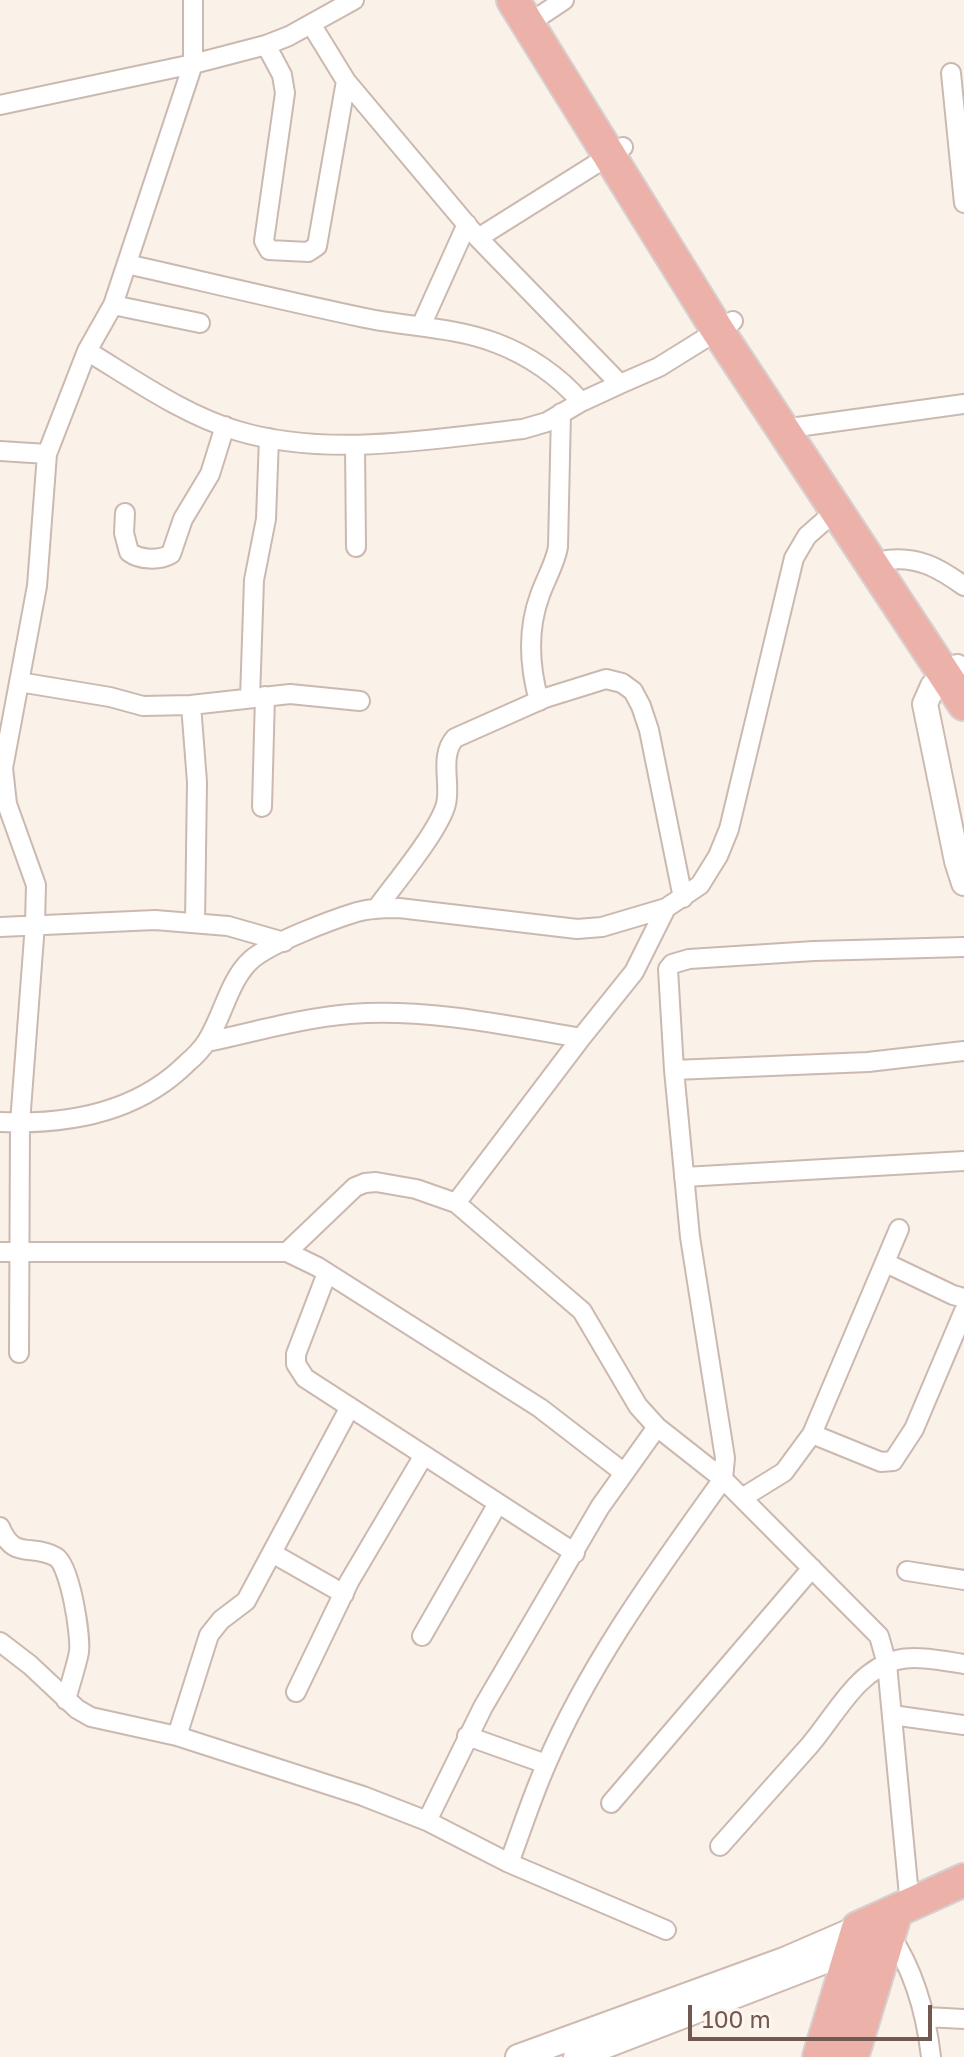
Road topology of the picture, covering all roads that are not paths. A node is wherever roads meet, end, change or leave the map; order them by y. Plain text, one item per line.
1 (193, 0) edge
2 (354, 0) edge
3 (535, 8) edge
4 (311, 24) junction
5 (266, 45) junction
6 (193, 64) junction
7 (951, 73) dead end
8 (346, 81) junction
9 (0, 105) edge
10 (617, 152) junction
11 (964, 203) edge
12 (472, 231) junction
13 (127, 264) junction
14 (113, 305) junction
15 (200, 323) dead end
16 (421, 326) junction
17 (726, 326) junction
18 (87, 351) junction
19 (620, 384) junction
20 (581, 402) junction
21 (964, 404) edge
22 (561, 413) junction
23 (225, 426) junction
24 (792, 428) junction
25 (269, 438) junction
26 (355, 445) junction
27 (0, 451) edge
28 (47, 454) junction
29 (842, 505) junction
30 (125, 513) dead end
31 (356, 547) dead end
32 (887, 560) junction
33 (964, 586) edge
34 (955, 673) edge
35 (19, 682) junction
36 (257, 697) junction
37 (360, 701) dead end
38 (539, 701) junction
39 (964, 704) edge
40 (191, 705) junction
41 (262, 807) dead end
42 (964, 883) edge
43 (683, 898) junction
44 (377, 908) junction
45 (666, 908) junction
46 (195, 923) junction
47 (35, 924) junction
48 (0, 927) edge
49 (284, 942) junction
50 (964, 947) edge
51 (581, 1038) junction
52 (207, 1042) junction
53 (964, 1051) edge
54 (674, 1070) junction
55 (0, 1122) edge
56 (20, 1123) junction
57 (964, 1161) edge
58 (684, 1177) junction
59 (456, 1203) junction
60 (899, 1229) dead end
61 (0, 1252) edge
62 (287, 1252) junction
63 (21, 1253) junction
64 (886, 1263) junction
65 (327, 1273) junction
66 (964, 1298) edge
67 (964, 1311) edge
68 (19, 1353) dead end
69 (350, 1407) junction
70 (657, 1427) junction
71 (812, 1434) junction
72 (424, 1455) junction
73 (623, 1472) junction
74 (723, 1479) junction
75 (742, 1498) junction
76 (497, 1505) junction
77 (0, 1527) edge
78 (272, 1553) junction
79 (575, 1553) junction
80 (812, 1568) junction
81 (907, 1571) dead end
82 (964, 1580) edge
83 (344, 1594) junction
84 (422, 1636) dead end
85 (0, 1642) edge
86 (887, 1664) junction
87 (964, 1664) edge
88 (296, 1692) dead end
89 (66, 1700) junction
90 (892, 1715) junction
91 (964, 1725) edge
92 (177, 1736) junction
93 (467, 1736) junction
94 (546, 1764) junction
95 (611, 1803) dead end
96 (427, 1821) junction
97 (720, 1846) dead end
98 (509, 1863) junction
99 (964, 1880) edge
100 (964, 1899) edge
101 (898, 1917) junction
102 (666, 1930) dead end
103 (855, 1940) junction
104 (959, 2016) edge
105 (926, 2017) junction
106 (518, 2057) edge
107 (576, 2057) edge
108 (819, 2057) edge
109 (852, 2057) edge
110 (931, 2057) edge

1 - 6 street
2 - 4 street
3 - 10 highway
4 - 5 street
4 - 8 street
5 - 6 street
5 - 8 street
6 - 9 street
6 - 13 street
7 - 11 street
8 - 12 street
10 - 12 street
10 - 17 highway
12 - 16 street
12 - 19 street
13 - 14 street
13 - 16 street
14 - 15 street
14 - 18 street
16 - 20 street
17 - 19 street
17 - 24 highway
18 - 23 street
18 - 28 street
19 - 20 street
20 - 22 street
21 - 24 street
22 - 26 street
22 - 38 street
23 - 25 street
23 - 30 street
24 - 29 highway
25 - 26 street
25 - 36 street
26 - 31 street
27 - 28 street
28 - 35 street
29 - 32 highway
29 - 34 highway
29 - 43 street
32 - 33 street
32 - 34 highway
34 - 39 highway
34 - 42 main road
35 - 40 street
35 - 47 street
36 - 37 street
36 - 40 street
36 - 41 street
38 - 43 street
38 - 44 street
40 - 46 street
43 - 45 street
44 - 45 street
44 - 49 street
45 - 51 street
46 - 47 street
46 - 49 street
47 - 48 street
47 - 56 street
49 - 52 street
50 - 54 street
51 - 52 street
51 - 59 street
52 - 56 street
53 - 54 street
54 - 58 street
55 - 56 street
56 - 63 street
57 - 58 street
58 - 74 street
59 - 62 street
59 - 70 street
60 - 64 street
61 - 63 street
62 - 63 street
62 - 65 street
63 - 68 street
64 - 66 street
64 - 71 street
65 - 69 street
65 - 73 street
67 - 71 street
69 - 72 street
69 - 78 street
70 - 73 street
70 - 74 street
71 - 75 street
72 - 76 street
72 - 83 street
73 - 79 street
74 - 75 street
74 - 94 street
75 - 80 street
76 - 79 street
76 - 84 street
77 - 89 street
78 - 83 street
78 - 92 street
79 - 93 street
80 - 86 street
80 - 95 street
81 - 82 street
83 - 88 street
85 - 89 street
86 - 87 street
86 - 90 street
86 - 97 street
89 - 92 street
90 - 91 street
90 - 101 street
92 - 96 street
93 - 94 street
93 - 96 street
94 - 98 street
96 - 98 street
98 - 102 street
99 - 101 highway
100 - 101 highway
101 - 103 highway
101 - 105 street
101 - 109 highway
103 - 106 main road
103 - 107 main road
103 - 108 highway
104 - 105 street
105 - 110 street

